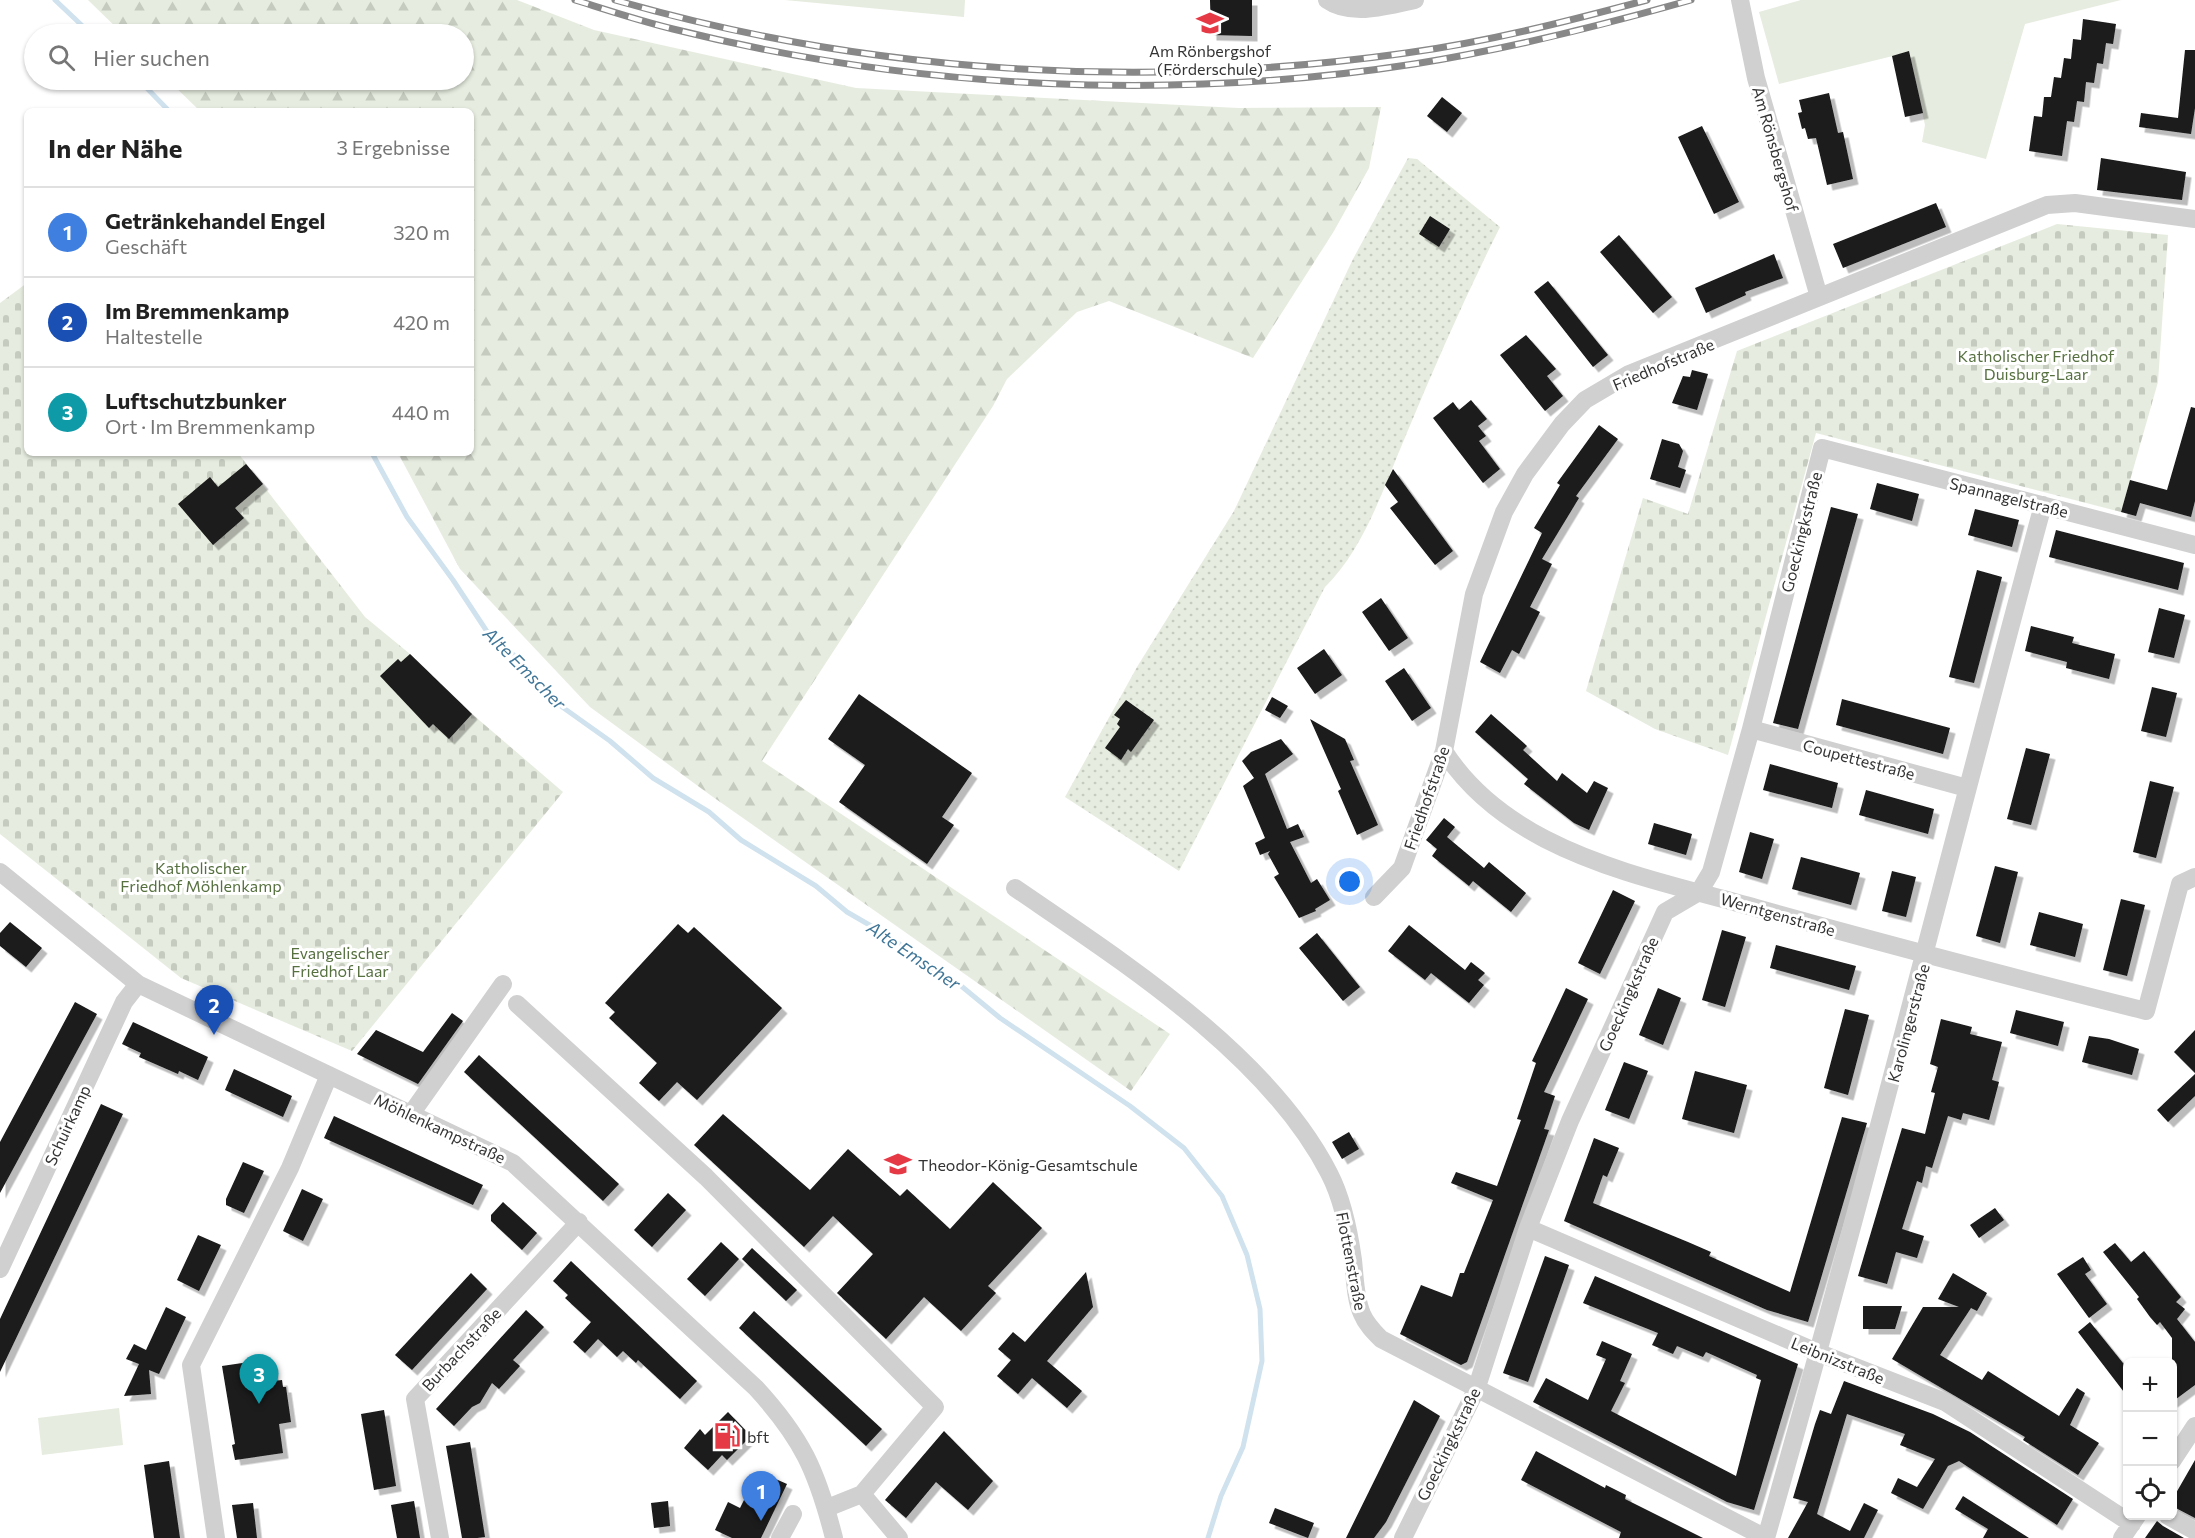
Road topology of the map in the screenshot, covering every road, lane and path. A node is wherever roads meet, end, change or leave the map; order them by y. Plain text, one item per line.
1 (1327, 0) edge
2 (1415, 0) edge
3 (1740, 0) edge
4 (2195, 219) edge
5 (1819, 297) junction
6 (1822, 448) joint
7 (2043, 505) junction
8 (2195, 545) edge
9 (1750, 729) junction
10 (1444, 751) junction
11 (1967, 788) junction
12 (2195, 877) edge
13 (3, 879) edge
14 (1015, 888) dead end
15 (1699, 892) junction
16 (1374, 897) dead end
17 (1926, 955) junction
18 (138, 984) junction
19 (503, 984) dead end
20 (517, 1005) dead end
21 (329, 1075) junction
22 (411, 1114) junction
23 (579, 1222) junction
24 (1528, 1228) junction
25 (0, 1269) edge
26 (1819, 1353) junction
27 (1476, 1390) junction
28 (2195, 1426) edge
29 (2177, 1453) edge
30 (862, 1494) junction
31 (827, 1508) junction
32 (793, 1514) dead end
33 (2176, 1520) edge
34 (2130, 1526) edge
35 (2195, 1531) edge
36 (216, 1538) edge
37 (440, 1538) edge
38 (780, 1538) edge
39 (834, 1538) edge
40 (899, 1538) edge
41 (1403, 1538) edge
42 (1766, 1538) edge

1 - 2 street
3 - 5 street, Am Rönsbergshof
4 - 5 street, Friedhofstraße
5 - 10 street, Friedhofstraße
6 - 7 street, Spannagelstraße
6 - 9 street, Goeckingkstraße
7 - 8 street, Spannagelstraße
7 - 11 street, Karolingerstraße
9 - 11 street, Coupettestraße
9 - 15 street, Goeckingkstraße
10 - 15 street, Werntgenstraße
10 - 16 street, Friedhofstraße
11 - 17 street, Karolingerstraße
12 - 17 street, Werntgenstraße
13 - 18 street, Möhlenkampstraße
14 - 27 street, Flottenstraße
15 - 17 street, Werntgenstraße
15 - 24 street, Goeckingkstraße
17 - 26 street, Karolingerstraße
18 - 21 street, Möhlenkampstraße
18 - 25 street, Schuirkamp
19 - 22 street
20 - 30 street
21 - 22 street, Möhlenkampstraße
21 - 36 street
22 - 23 street, Möhlenkampstraße
23 - 31 street, Möhlenkampstraße
23 - 37 street, Burbachstraße
24 - 26 street, Leibnizstraße
24 - 27 street, Goeckingkstraße
26 - 34 street, Leibnizstraße
26 - 42 street, Karolingerstraße
27 - 41 street, Goeckingkstraße
27 - 42 street, Flottenstraße
28 - 29 street
30 - 31 street
30 - 40 street
31 - 39 street, Möhlenkampstraße
32 - 38 street
33 - 35 street

